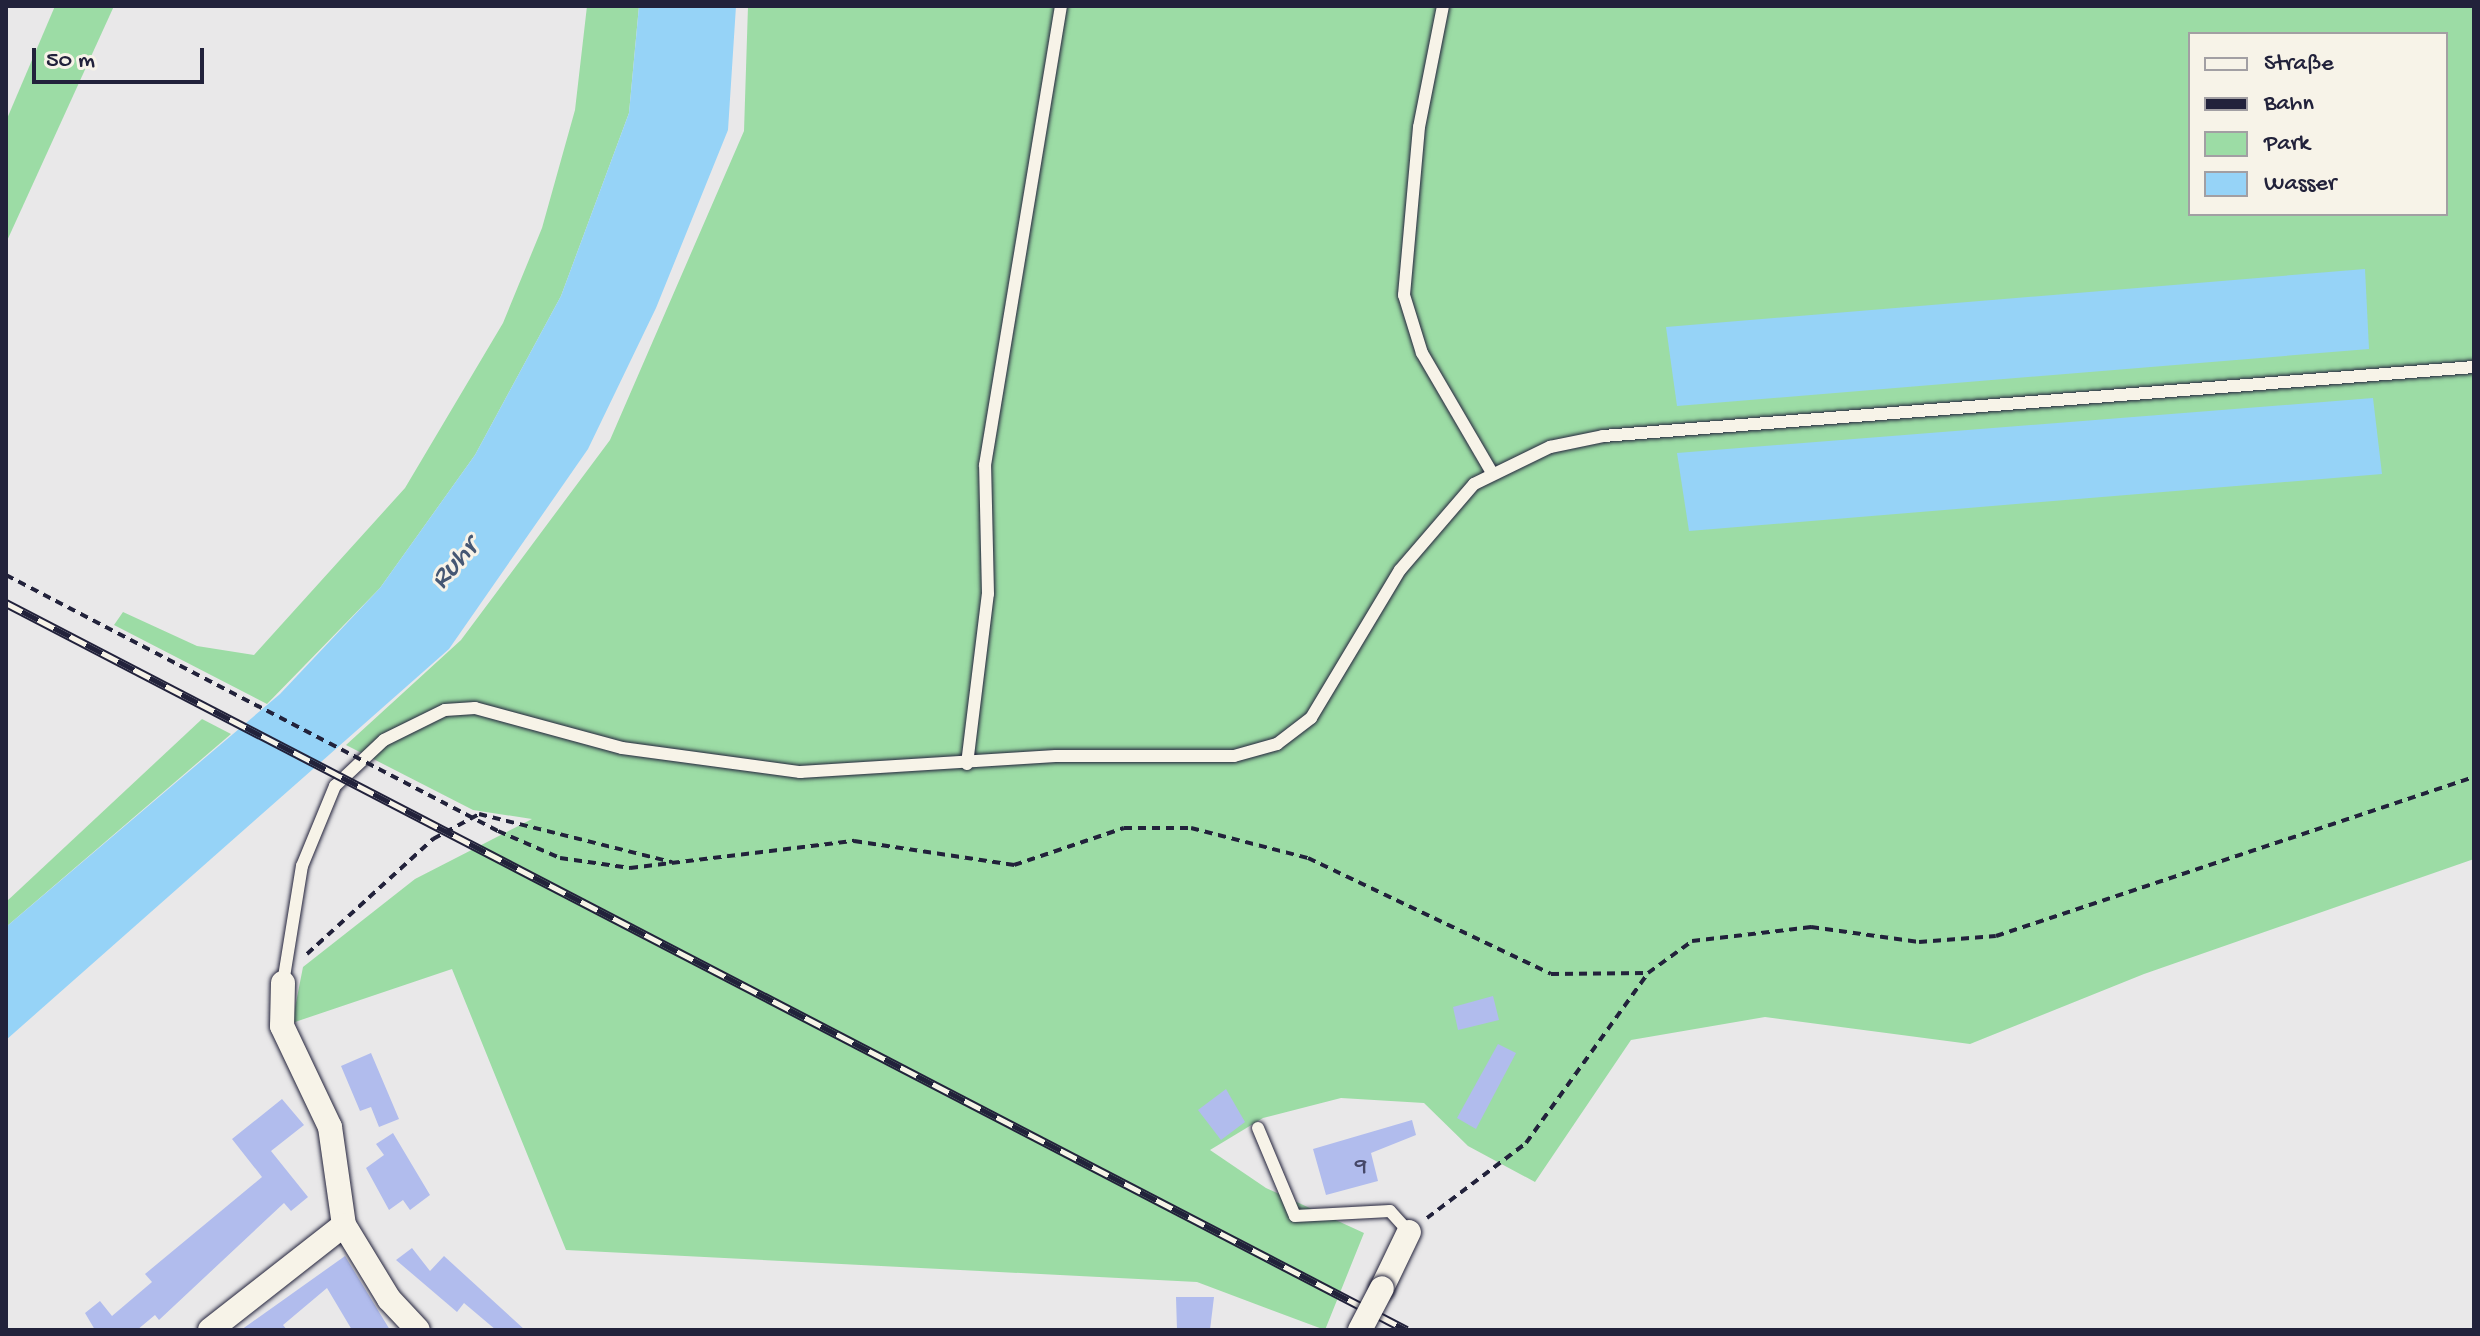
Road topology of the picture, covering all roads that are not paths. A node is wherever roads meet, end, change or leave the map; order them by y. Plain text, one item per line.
1 (1061, 6) edge
2 (1443, 6) edge
3 (2474, 367) edge
4 (1491, 471) junction
5 (967, 764) junction
6 (283, 983) joint
7 (1258, 1128) dead end
8 (344, 1225) junction
9 (1409, 1232) joint
10 (415, 1329) edge
11 (210, 1330) edge
12 (1360, 1330) edge

1 - 5 lane
2 - 4 lane
3 - 4 lane
4 - 5 lane
5 - 6 lane
6 - 8 street
7 - 9 lane
8 - 10 street
8 - 11 street
9 - 12 street, bridge

